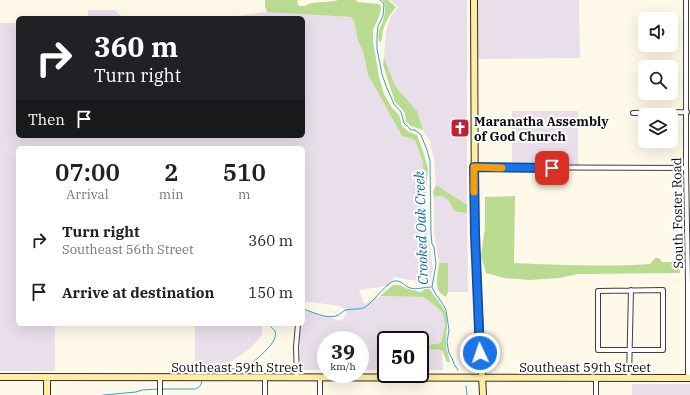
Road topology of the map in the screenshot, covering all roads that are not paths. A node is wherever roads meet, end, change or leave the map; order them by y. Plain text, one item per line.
1 (474, 0) edge
2 (686, 0) edge
3 (687, 112) junction
4 (633, 113) dead end
5 (688, 158) edge
6 (474, 167) junction
7 (686, 168) junction
8 (689, 283) edge
9 (631, 290) junction
10 (298, 326) edge
11 (629, 350) junction
12 (0, 377) edge
13 (47, 377) junction
14 (160, 378) junction
15 (265, 378) junction
16 (297, 378) junction
17 (317, 378) edge
18 (369, 378) edge
19 (482, 378) junction
20 (596, 378) junction
21 (629, 378) junction
22 (689, 378) edge
23 (320, 383) edge
24 (47, 395) edge
25 (160, 395) edge
26 (265, 395) edge
27 (320, 395) edge
28 (483, 395) edge
29 (596, 395) edge

1 - 6 main road
2 - 3 street, South Foster Road
3 - 4 street
3 - 5 street, South Foster Road
5 - 7 street, South Foster Road
6 - 7 street
6 - 19 main road
7 - 8 street, South Foster Road
8 - 22 street, South Foster Road
9 - 11 street
9 - 11 street
9 - 11 street
10 - 16 street
11 - 21 street
12 - 13 main road, Southeast 59th Street
13 - 14 main road, Southeast 59th Street
13 - 24 main road
14 - 15 main road, Southeast 59th Street
14 - 25 street
15 - 16 main road, Southeast 59th Street
15 - 26 street
16 - 17 main road, Southeast 59th Street
18 - 19 main road, Southeast 59th Street
19 - 20 main road, Southeast 59th Street
19 - 28 main road
20 - 21 main road, Southeast 59th Street
20 - 29 street
21 - 22 main road, Southeast 59th Street
23 - 27 street

